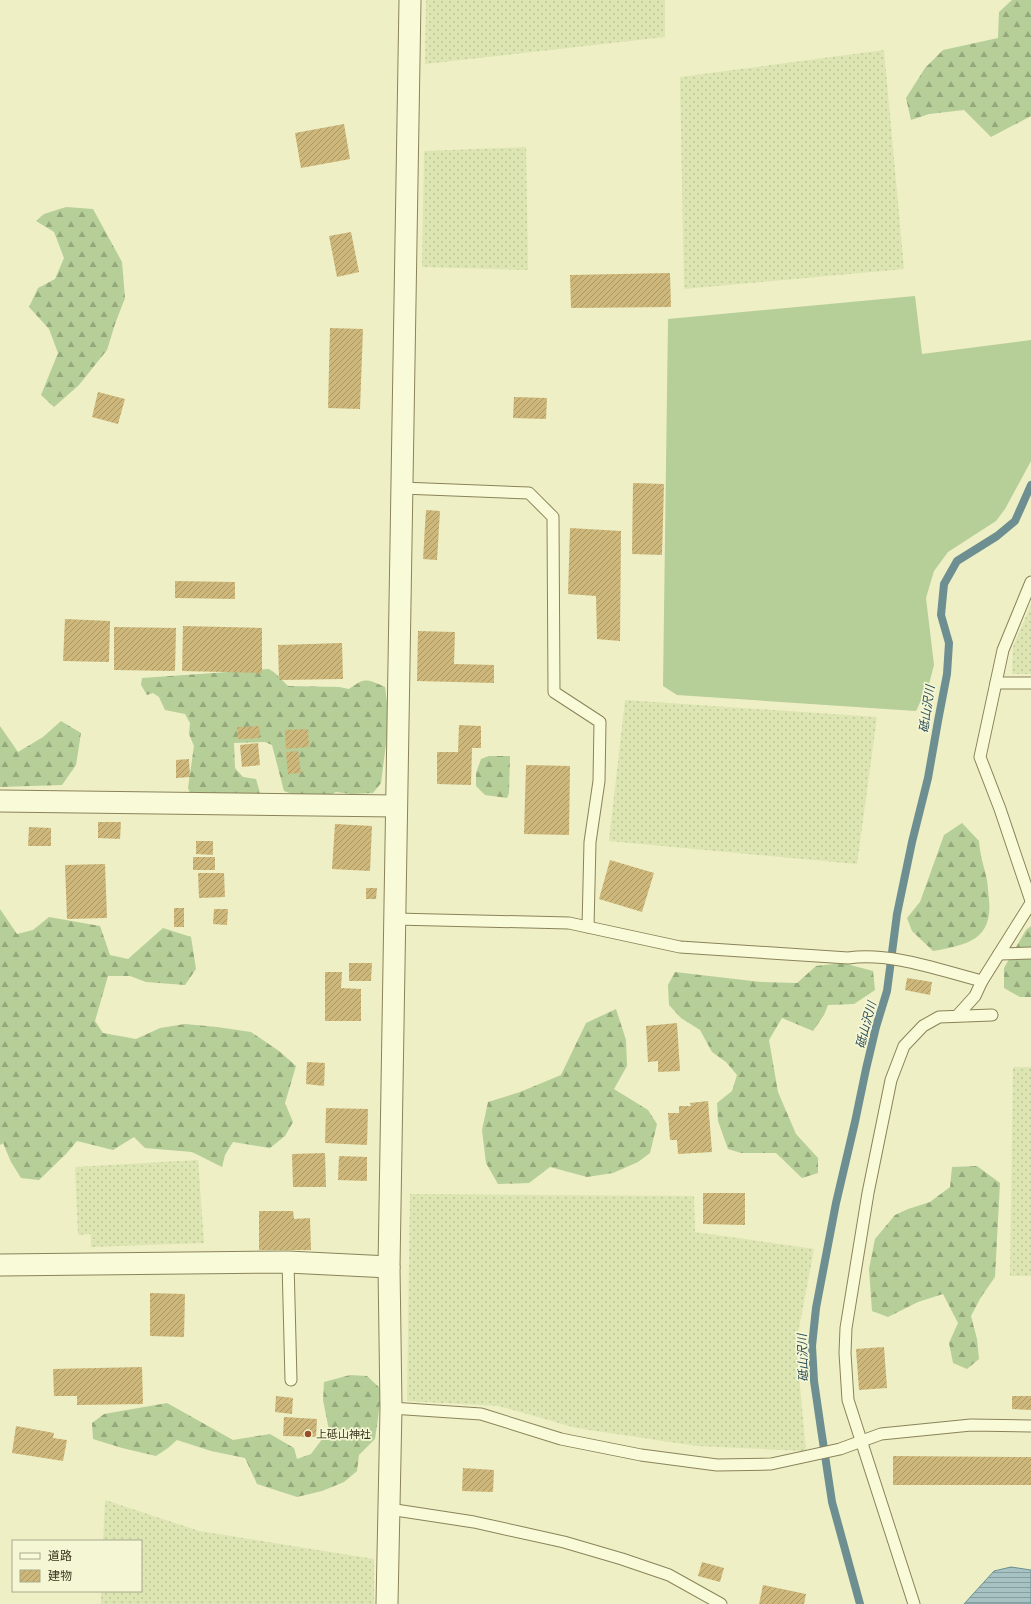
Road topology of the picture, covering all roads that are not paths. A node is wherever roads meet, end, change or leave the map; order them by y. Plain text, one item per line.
1 (410, 0) edge
2 (402, 488) junction
3 (1031, 582) edge
4 (996, 683) junction
5 (1031, 683) edge
6 (0, 802) edge
7 (396, 806) junction
8 (1031, 902) edge
9 (395, 919) junction
10 (588, 926) junction
11 (1031, 952) edge
12 (999, 954) junction
13 (982, 981) junction
14 (992, 1015) dead end
15 (958, 1016) junction
16 (288, 1262) junction
17 (0, 1265) edge
18 (389, 1267) junction
19 (290, 1380) dead end
20 (391, 1408) junction
21 (1031, 1426) edge
22 (861, 1442) junction
23 (388, 1509) junction
24 (387, 1604) edge
25 (721, 1604) edge
26 (914, 1604) edge

1 - 2 street
2 - 7 street
2 - 10 lane
3 - 4 lane
4 - 5 lane
4 - 8 lane
6 - 7 street
7 - 9 street
8 - 12 lane
9 - 10 lane
9 - 18 street
10 - 13 lane
11 - 12 lane
12 - 13 lane
13 - 15 lane
14 - 15 lane
15 - 22 lane
16 - 17 street
16 - 18 street
16 - 19 lane
18 - 20 street
20 - 22 lane
20 - 23 street
21 - 22 lane
22 - 26 lane
23 - 24 street
23 - 25 lane

